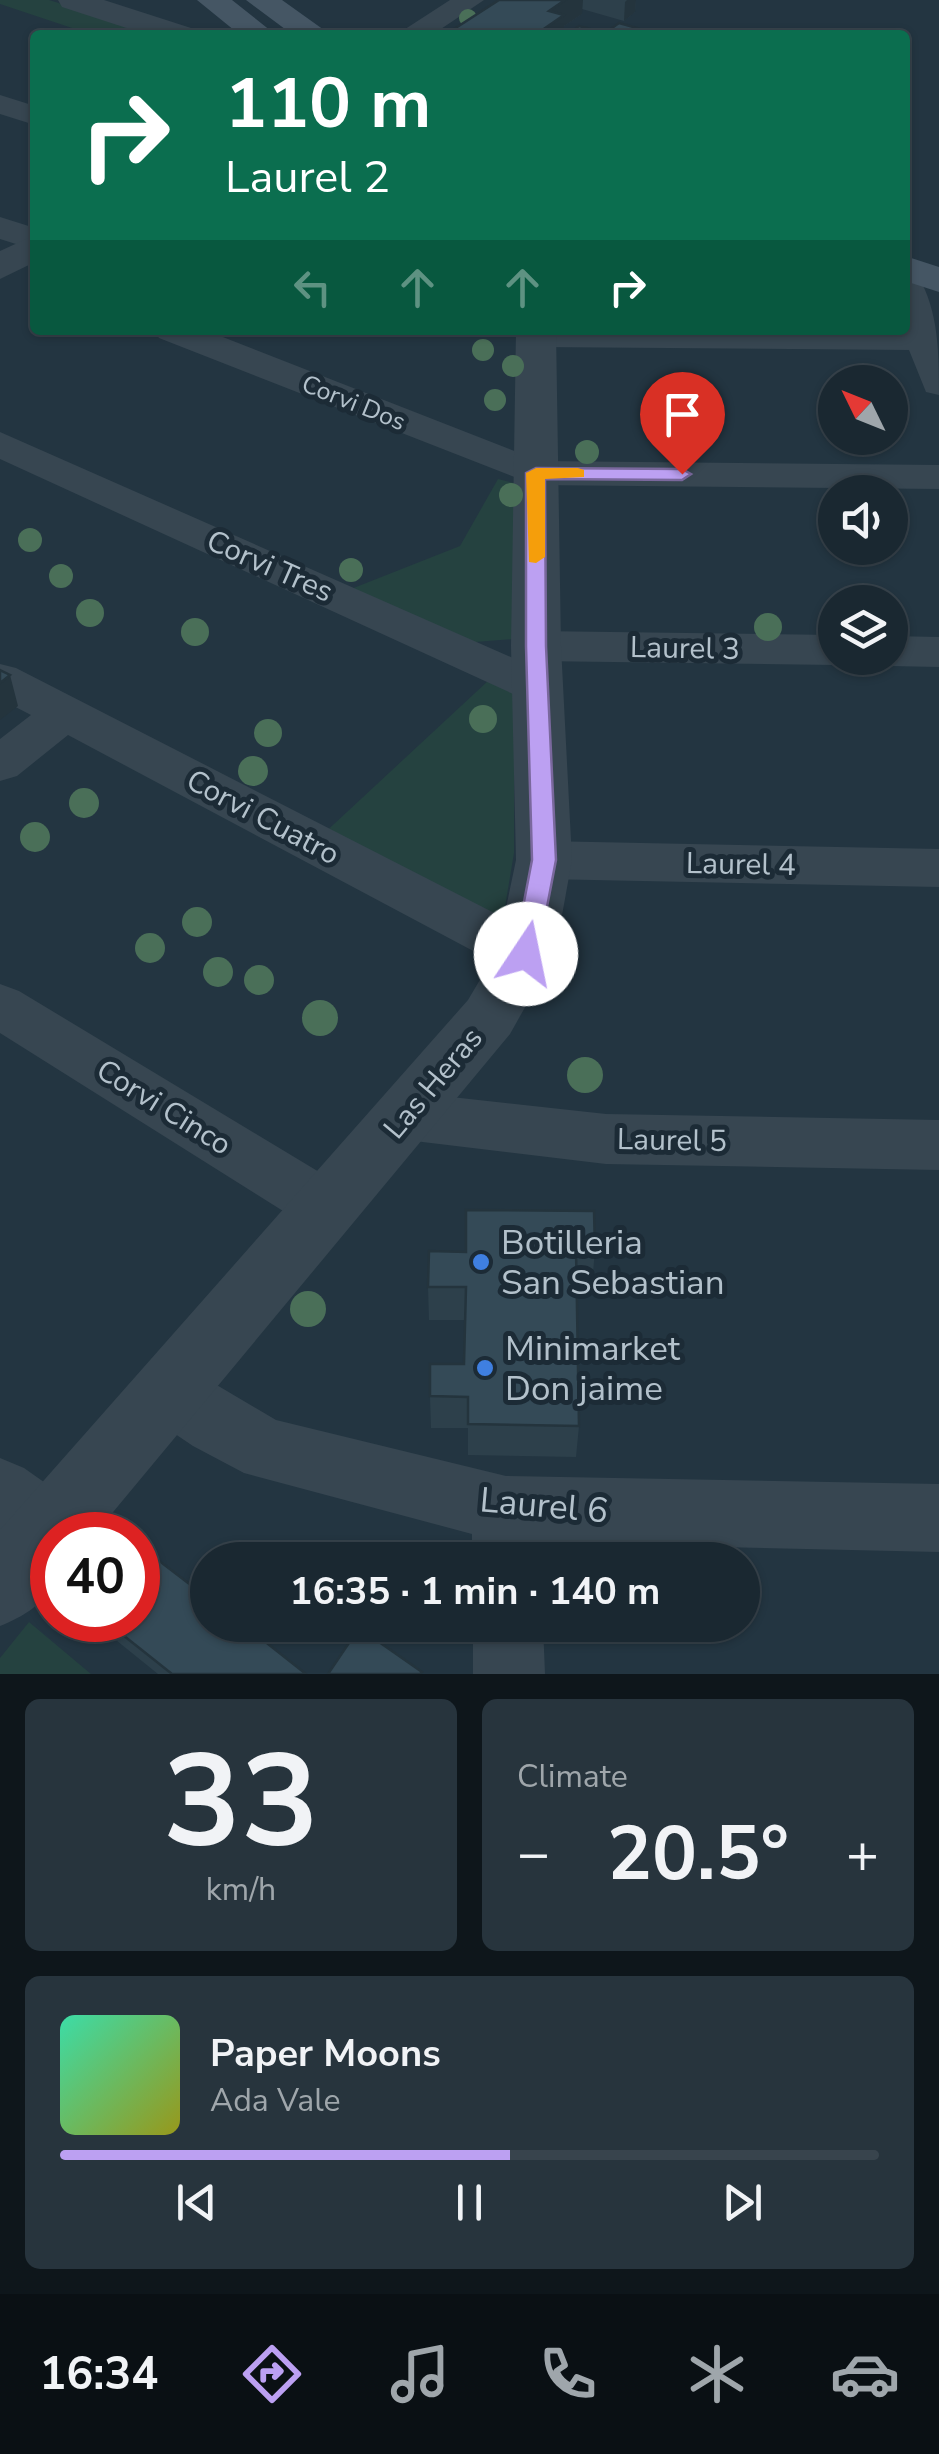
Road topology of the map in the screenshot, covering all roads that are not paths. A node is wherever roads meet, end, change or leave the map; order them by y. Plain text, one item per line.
1 (73, 0) edge
2 (212, 0) edge
3 (261, 0) edge
4 (470, 0) edge
5 (165, 30) edge
6 (253, 30) edge
7 (307, 30) edge
8 (419, 30) edge
9 (0, 104) edge
10 (30, 114) edge
11 (910, 270) edge
12 (939, 280) edge
13 (910, 298) edge
14 (185, 335) edge
15 (537, 335) edge
16 (666, 335) edge
17 (925, 339) junction
18 (939, 384) edge
19 (0, 444) edge
20 (536, 473) junction
21 (939, 477) edge
22 (818, 651) edge
23 (908, 651) edge
24 (939, 652) edge
25 (538, 667) junction
26 (0, 679) edge
27 (64, 714) junction
28 (0, 764) edge
29 (544, 860) junction
30 (939, 868) edge
31 (526, 954) junction
32 (0, 1006) edge
33 (406, 1116) junction
34 (939, 1146) edge
35 (328, 1208) junction
36 (170, 1393) junction
37 (25, 1510) edge
38 (939, 1518) edge
39 (506, 1534) edge
40 (0, 1588) edge
41 (508, 1642) edge
42 (508, 1674) edge

1 - 5 street
2 - 6 main road
3 - 7 main road
4 - 8 street
9 - 10 street
11 - 12 main road
13 - 17 street
14 - 20 street, Corvi Dos
15 - 20 street, Las Heras
16 - 17 street
17 - 18 street
19 - 25 street, Corvi Tres
20 - 21 street
20 - 25 street, Las Heras
22 - 25 street, Laurel 3
23 - 24 street
25 - 29 street, Las Heras
26 - 27 street, Corvi Cuatro
27 - 28 street
27 - 31 street, Corvi Cuatro
29 - 30 street, Laurel 4
29 - 31 street, Las Heras
31 - 33 street, Las Heras
32 - 35 street, Corvi Cinco
33 - 34 street, Laurel 5
33 - 35 street, Las Heras
35 - 36 street, Las Heras
36 - 37 street, Las Heras
36 - 39 street, Laurel 6
37 - 40 street, Las Heras
38 - 39 street, Laurel 6
41 - 42 street

